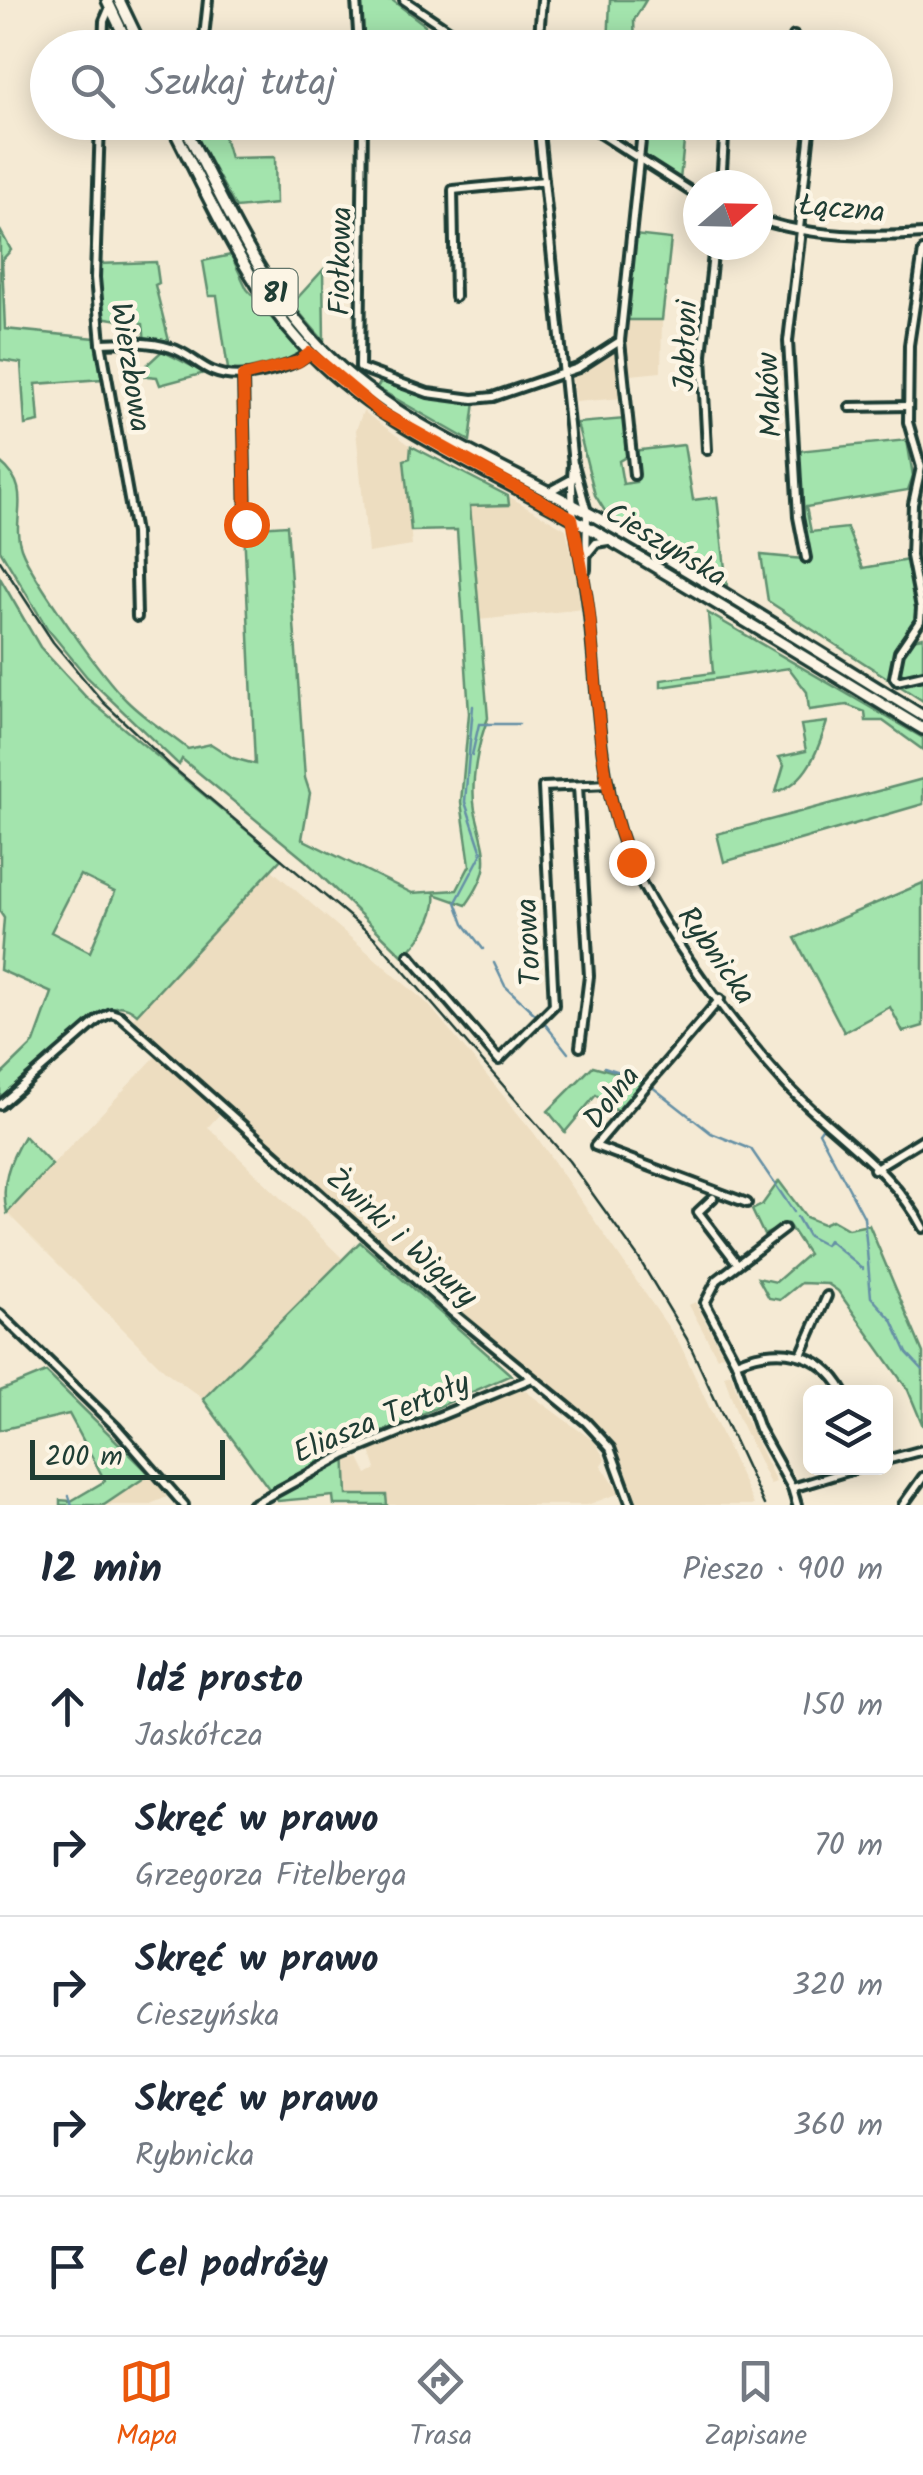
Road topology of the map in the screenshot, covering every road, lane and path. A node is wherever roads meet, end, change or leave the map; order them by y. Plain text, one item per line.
1 (208, 0) edge
2 (356, 0) edge
3 (404, 0) edge
4 (542, 0) edge
5 (112, 2) edge
6 (104, 30) edge
7 (123, 30) edge
8 (130, 30) edge
9 (205, 30) edge
10 (358, 30) edge
11 (448, 30) edge
12 (540, 30) edge
13 (99, 140) edge
14 (179, 140) edge
15 (191, 140) edge
16 (363, 140) edge
17 (540, 140) edge
18 (609, 140) edge
19 (642, 140) edge
20 (725, 140) edge
21 (809, 140) edge
22 (640, 161) junction
23 (722, 170) edge
24 (544, 181) junction
25 (683, 187) edge
26 (773, 223) edge
27 (800, 229) junction
28 (923, 234) edge
29 (923, 251) edge
30 (712, 260) edge
31 (455, 297) dead end
32 (620, 340) junction
33 (100, 343) junction
34 (310, 353) junction
35 (563, 372) junction
36 (243, 376) junction
37 (908, 406) junction
38 (850, 407) dead end
39 (707, 450) dead end
40 (573, 464) junction
41 (922, 470) edge
42 (634, 474) dead end
43 (571, 480) junction
44 (548, 492) junction
45 (572, 504) junction
46 (587, 512) junction
47 (572, 518) junction
48 (246, 524) dead end
49 (586, 526) junction
50 (611, 540) junction
51 (586, 556) junction
52 (806, 558) dead end
53 (586, 587) junction
54 (137, 617) dead end
55 (923, 675) edge
56 (923, 716) edge
57 (923, 728) edge
58 (609, 784) junction
59 (578, 786) junction
60 (409, 955) dead end
61 (720, 1000) junction
62 (580, 1047) dead end
63 (0, 1106) edge
64 (923, 1138) edge
65 (874, 1169) junction
66 (713, 1198) dead end
67 (747, 1203) dead end
68 (784, 1228) dead end
69 (923, 1228) edge
70 (736, 1263) junction
71 (827, 1296) dead end
72 (0, 1314) edge
73 (801, 1355) junction
74 (736, 1362) junction
75 (532, 1378) junction
76 (839, 1385) edge
77 (923, 1450) edge
78 (893, 1458) edge
79 (835, 1475) edge
80 (923, 1477) edge
81 (792, 1488) junction
82 (184, 1505) edge
83 (252, 1505) edge
84 (631, 1505) edge
85 (798, 1505) edge
86 (903, 1505) edge

1 - 9 street
2 - 10 street
3 - 11 street
4 - 12 street
5 - 6 street
5 - 7 main road
5 - 8 main road
13 - 33 street, Wierzbowa
14 - 34 main road, Cieszyńska / 81
15 - 44 main road, Cieszyńska / 81
16 - 35 street, Fiołkowa
17 - 24 street
18 - 22 street
19 - 22 street
20 - 23 street
21 - 27 street, Maków
22 - 25 street
22 - 32 street
24 - 31 street
24 - 35 street
26 - 27 street, Łączna
27 - 28 street, Łączna
27 - 52 street, Maków
29 - 37 street
30 - 39 street, Jabłoni
32 - 35 street
32 - 42 street
33 - 36 street
33 - 54 street, Wierzbowa
34 - 36 street
34 - 47 main road, Cieszyńska / 81
35 - 40 street
36 - 48 street
37 - 38 street
37 - 41 street
40 - 43 street, Rybnicka
40 - 46 street
41 - 55 street
43 - 44 street
43 - 45 street, Rybnicka
44 - 45 main road, Cieszyńska / 81
45 - 46 main road, Cieszyńska / 81
45 - 47 street, Rybnicka
46 - 49 street, Rybnicka
46 - 56 main road, Cieszyńska / 81
47 - 49 main road, Cieszyńska / 81
47 - 53 street, Rybnicka
49 - 50 main road, Cieszyńska / 81
49 - 51 street, Rybnicka
50 - 51 street
50 - 57 main road, Cieszyńska / 81
51 - 53 street, Rybnicka
53 - 58 street, Rybnicka
58 - 59 street, Torowa
58 - 61 street, Rybnicka
59 - 60 street, Torowa
59 - 62 street
61 - 65 street, Rybnicka
61 - 67 street, Dolna
63 - 75 street, Żwirki i Wigury
64 - 65 street
65 - 69 street, Rybnicka
66 - 70 street
68 - 70 street
70 - 74 street
71 - 73 street
72 - 82 street
73 - 74 street
73 - 76 street
74 - 81 street
75 - 83 street, Eliasza Tertoły
75 - 84 street, Żwirki i Wigury
77 - 78 street
79 - 81 street
80 - 86 street
81 - 85 street

